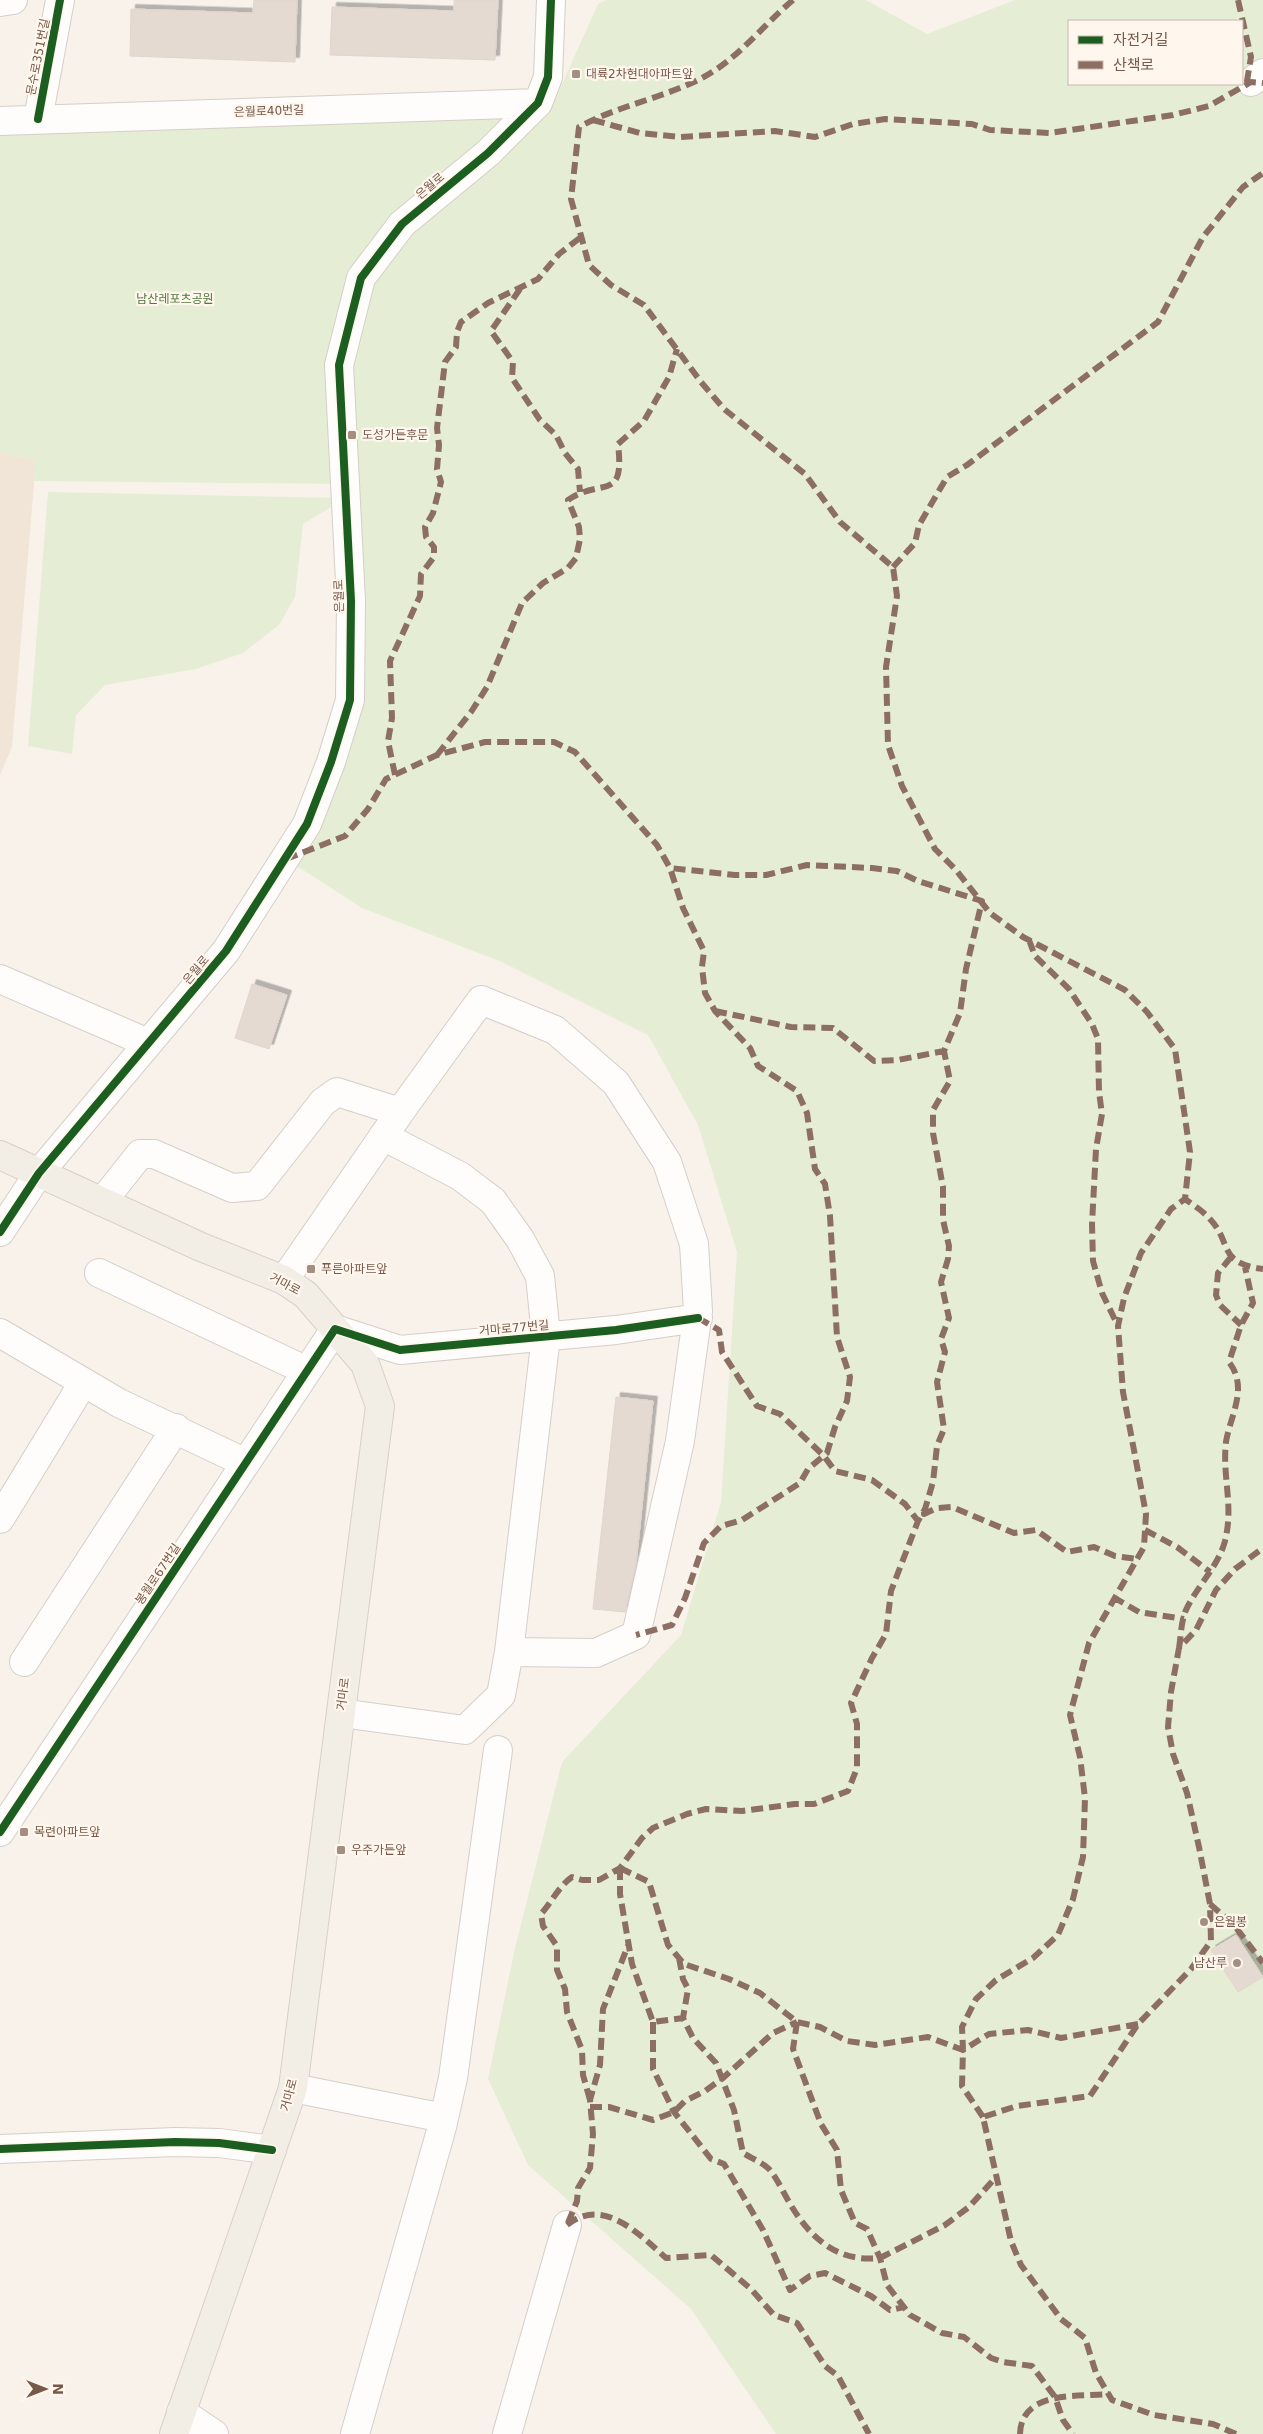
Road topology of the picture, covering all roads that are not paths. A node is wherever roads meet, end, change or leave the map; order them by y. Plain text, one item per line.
1 (13, 0) edge
2 (60, 0) edge
3 (551, 0) edge
4 (0, 2) edge
5 (538, 103) junction
6 (38, 119) junction
7 (0, 121) edge
8 (0, 979) edge
9 (148, 1043) junction
10 (400, 1112) junction
11 (383, 1136) junction
12 (0, 1155) edge
13 (39, 1173) junction
14 (102, 1202) junction
15 (0, 1232) edge
16 (99, 1273) dead end
17 (284, 1280) junction
18 (698, 1318) junction
19 (335, 1329) junction
20 (0, 1333) edge
21 (546, 1336) junction
22 (307, 1371) junction
23 (83, 1383) junction
24 (176, 1428) junction
25 (246, 1462) junction
26 (0, 1519) edge
27 (509, 1652) junction
28 (24, 1662) dead end
29 (341, 1713) junction
30 (498, 1750) dead end
31 (0, 1832) edge
32 (293, 2088) junction
33 (444, 2118) junction
34 (0, 2149) edge
35 (272, 2150) junction
36 (567, 2225) dead end
37 (178, 2423) edge
38 (214, 2434) edge
39 (355, 2434) edge
40 (507, 2434) edge

1 - 4 street
2 - 6 street, 문수로351번길
3 - 5 street, 은월로
5 - 6 street, 은월로40번길
5 - 9 street, 은월로
6 - 7 street, 은월로40번길
8 - 9 street
9 - 13 street, 은월로
10 - 11 street
10 - 14 street
10 - 18 street
11 - 17 street
11 - 21 street
12 - 13 main road, 거마로
13 - 14 main road, 거마로
13 - 15 street, 은월로
14 - 17 main road, 거마로
16 - 22 street
17 - 19 main road, 거마로
18 - 21 street, 거마로77번길
18 - 27 street
19 - 21 street, 거마로77번길
19 - 22 street, 봉월로67번길
19 - 29 main road, 거마로
20 - 23 street
21 - 27 street
22 - 25 street, 봉월로67번길
23 - 24 street
23 - 26 street
24 - 25 street
24 - 28 street
25 - 31 street, 봉월로67번길
27 - 29 street
29 - 32 main road, 거마로
30 - 33 street
32 - 33 street
32 - 35 main road, 거마로
33 - 39 street
34 - 35 street
35 - 37 main road, 거마로
36 - 40 street
37 - 38 street

